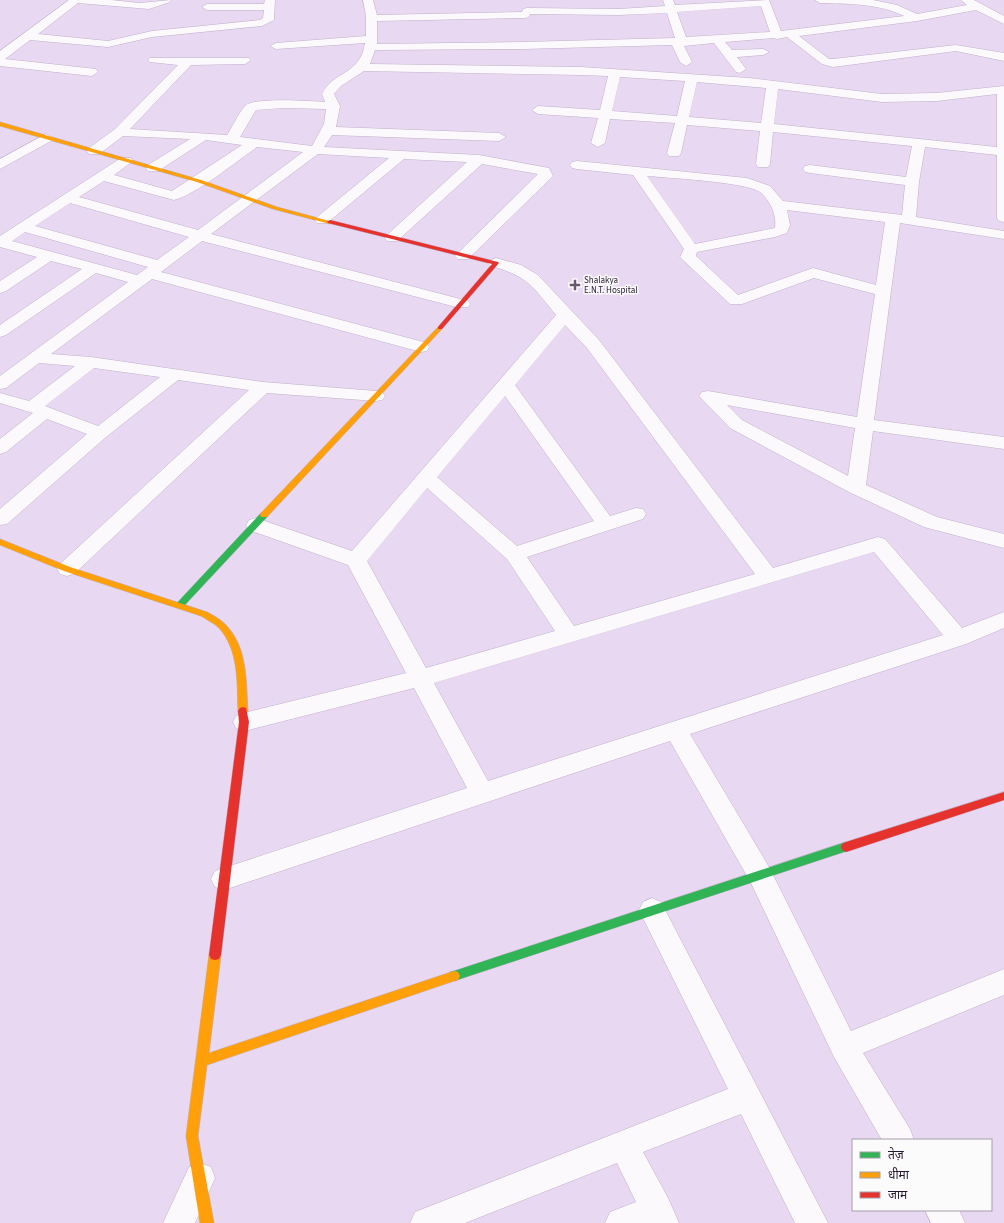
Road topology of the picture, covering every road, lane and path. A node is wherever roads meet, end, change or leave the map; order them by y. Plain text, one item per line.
1 (77, 0) edge
2 (166, 0) edge
3 (531, 0) edge
4 (614, 0) edge
5 (966, 0) edge
6 (764, 1) edge
7 (834, 1) edge
8 (270, 3) edge
9 (670, 4) edge
10 (822, 4) edge
11 (979, 6) junction
12 (207, 7) dead end
13 (372, 7) edge
14 (560, 11) junction
15 (618, 12) junction
16 (526, 13) junction
17 (917, 18) junction
18 (1004, 21) edge
19 (857, 25) junction
20 (387, 31) dead end
21 (638, 34) junction
22 (791, 34) junction
23 (27, 36) junction
24 (777, 36) junction
25 (520, 37) junction
26 (371, 39) junction
27 (718, 40) junction
28 (680, 43) junction
29 (276, 46) dead end
30 (560, 46) junction
31 (763, 52) dead end
32 (728, 54) junction
33 (0, 57) edge
34 (1004, 57) edge
35 (154, 60) dead end
36 (245, 60) dead end
37 (0, 62) edge
38 (187, 62) junction
39 (686, 62) dead end
40 (361, 67) junction
41 (740, 69) dead end
42 (92, 72) dead end
43 (615, 74) junction
44 (692, 78) junction
45 (772, 85) junction
46 (1003, 94) edge
47 (332, 101) junction
48 (538, 110) dead end
49 (604, 114) junction
50 (681, 120) junction
51 (0, 124) edge
52 (767, 127) junction
53 (328, 131) junction
54 (120, 132) junction
55 (204, 136) junction
56 (499, 137) dead end
57 (46, 138) junction
58 (231, 140) junction
59 (919, 142) junction
60 (253, 143) junction
61 (598, 143) dead end
62 (315, 150) junction
63 (94, 152) junction
64 (1003, 152) edge
65 (674, 153) dead end
66 (402, 154) junction
67 (479, 158) junction
68 (126, 161) junction
69 (763, 164) dead end
70 (0, 165) edge
71 (577, 165) dead end
72 (153, 168) junction
73 (810, 169) dead end
74 (637, 171) junction
75 (102, 176) junction
76 (199, 181) junction
77 (912, 182) junction
78 (67, 198) junction
79 (252, 198) junction
80 (779, 205) junction
81 (1004, 218) edge
82 (901, 219) junction
83 (322, 220) junction
84 (24, 227) junction
85 (198, 235) junction
86 (1004, 236) edge
87 (392, 238) junction
88 (0, 242) edge
89 (690, 249) junction
90 (50, 255) junction
91 (463, 256) junction
92 (496, 263) junction
93 (94, 268) junction
94 (148, 273) junction
95 (0, 288) edge
96 (883, 291) junction
97 (462, 304) junction
98 (565, 315) junction
99 (0, 332) edge
100 (421, 347) junction
101 (35, 358) junction
102 (91, 362) junction
103 (174, 375) junction
104 (4, 376) edge
105 (505, 384) junction
106 (263, 387) junction
107 (376, 396) junction
108 (0, 398) edge
109 (38, 410) junction
110 (864, 424) junction
111 (100, 433) junction
112 (1004, 443) edge
113 (0, 448) edge
114 (426, 477) junction
115 (856, 488) junction
116 (636, 514) dead end
117 (0, 519) edge
118 (606, 524) junction
119 (256, 525) junction
120 (1004, 541) edge
121 (0, 542) edge
122 (514, 554) junction
123 (356, 560) junction
124 (67, 569) junction
125 (768, 577) junction
126 (180, 604) junction
127 (1004, 620) edge
128 (568, 634) junction
129 (958, 638) junction
130 (421, 678) junction
131 (244, 722) junction
132 (675, 729) junction
133 (482, 793) junction
134 (1004, 796) edge
135 (760, 875) junction
136 (224, 879) junction
137 (652, 910) junction
138 (1002, 987) edge
139 (844, 1047) junction
140 (202, 1061) junction
141 (746, 1097) junction
142 (898, 1139) edge
143 (624, 1146) junction
144 (200, 1178) junction
145 (942, 1211) edge
146 (660, 1216) edge
147 (179, 1223) edge
148 (207, 1223) edge
149 (426, 1223) edge
150 (621, 1223) edge
151 (812, 1223) edge
152 (949, 1223) edge

1 - 2 street
1 - 23 street
3 - 16 street
4 - 15 street
5 - 11 street
6 - 9 street
6 - 24 street
7 - 10 street
7 - 17 street
7 - 19 street
8 - 12 street
8 - 23 street
9 - 15 street
9 - 28 street
11 - 17 street
11 - 18 street
13 - 16 street
13 - 26 street
14 - 15 street
14 - 16 street
14 - 30 street
15 - 21 street
16 - 25 street
17 - 19 street
19 - 22 street
20 - 26 street
21 - 28 street
21 - 30 street
22 - 24 street
22 - 34 street
23 - 33 street
24 - 27 street
25 - 26 street
25 - 30 street
26 - 29 street
26 - 40 street
27 - 28 street
27 - 32 street
28 - 39 street
31 - 32 street
32 - 41 street
35 - 38 street
36 - 38 street
37 - 42 street
38 - 54 street
40 - 43 street
40 - 47 street
43 - 44 street
43 - 49 street
44 - 45 street
44 - 50 street
45 - 46 street
45 - 52 street
46 - 64 street
47 - 53 street
47 - 58 street
48 - 49 street
49 - 50 street
49 - 61 street
50 - 52 street
50 - 65 street
51 - 57 street
52 - 59 street
52 - 69 street
53 - 56 street
53 - 62 street
54 - 55 street
54 - 63 street
55 - 58 street
55 - 72 street
57 - 63 street
57 - 70 street
58 - 60 street
59 - 64 street
59 - 77 street
60 - 62 street
60 - 76 street
62 - 66 street
62 - 79 street
63 - 68 street
64 - 81 street
66 - 67 street
66 - 83 street
67 - 87 street
67 - 91 street
68 - 72 street
68 - 75 street
71 - 74 street
72 - 76 street
73 - 77 street
74 - 80 street
74 - 89 street
75 - 76 street
75 - 78 street
76 - 79 street
77 - 82 street
78 - 84 street
78 - 85 street
79 - 83 street
79 - 85 street
80 - 82 street
80 - 89 street
82 - 86 street
82 - 96 street
83 - 87 street
84 - 88 street
84 - 94 street
85 - 94 street
85 - 97 street
87 - 91 street
88 - 90 street
89 - 96 street
90 - 93 street
90 - 95 street
91 - 92 street
92 - 97 street
92 - 98 street
93 - 94 street
93 - 99 street
94 - 100 street
94 - 101 street
96 - 110 street
97 - 100 street
98 - 105 street
98 - 125 street
100 - 107 street
101 - 102 street
101 - 104 street
102 - 103 street
102 - 109 street
103 - 106 street
103 - 111 street
105 - 114 street
105 - 118 street
106 - 107 street
106 - 124 street
107 - 119 street
108 - 109 street
109 - 111 street
109 - 113 street
110 - 112 street
110 - 115 street
110 - 115 street
111 - 117 street
114 - 122 street
114 - 123 street
115 - 120 street
116 - 118 street
118 - 122 street
119 - 123 street
119 - 126 street
121 - 124 street
122 - 128 street
123 - 130 street
124 - 126 street
125 - 128 street
125 - 129 street
126 - 131 street
127 - 129 street
128 - 130 street
129 - 132 street
130 - 131 street
130 - 133 street
131 - 136 street
132 - 133 street
132 - 135 street
133 - 136 street
134 - 135 street
135 - 137 street
135 - 139 street
136 - 140 street
137 - 140 street
137 - 141 street
138 - 139 street
139 - 142 street
140 - 144 street
141 - 143 street
141 - 151 street
143 - 146 street
143 - 149 street
144 - 147 street
144 - 148 street
145 - 152 street
146 - 150 street

